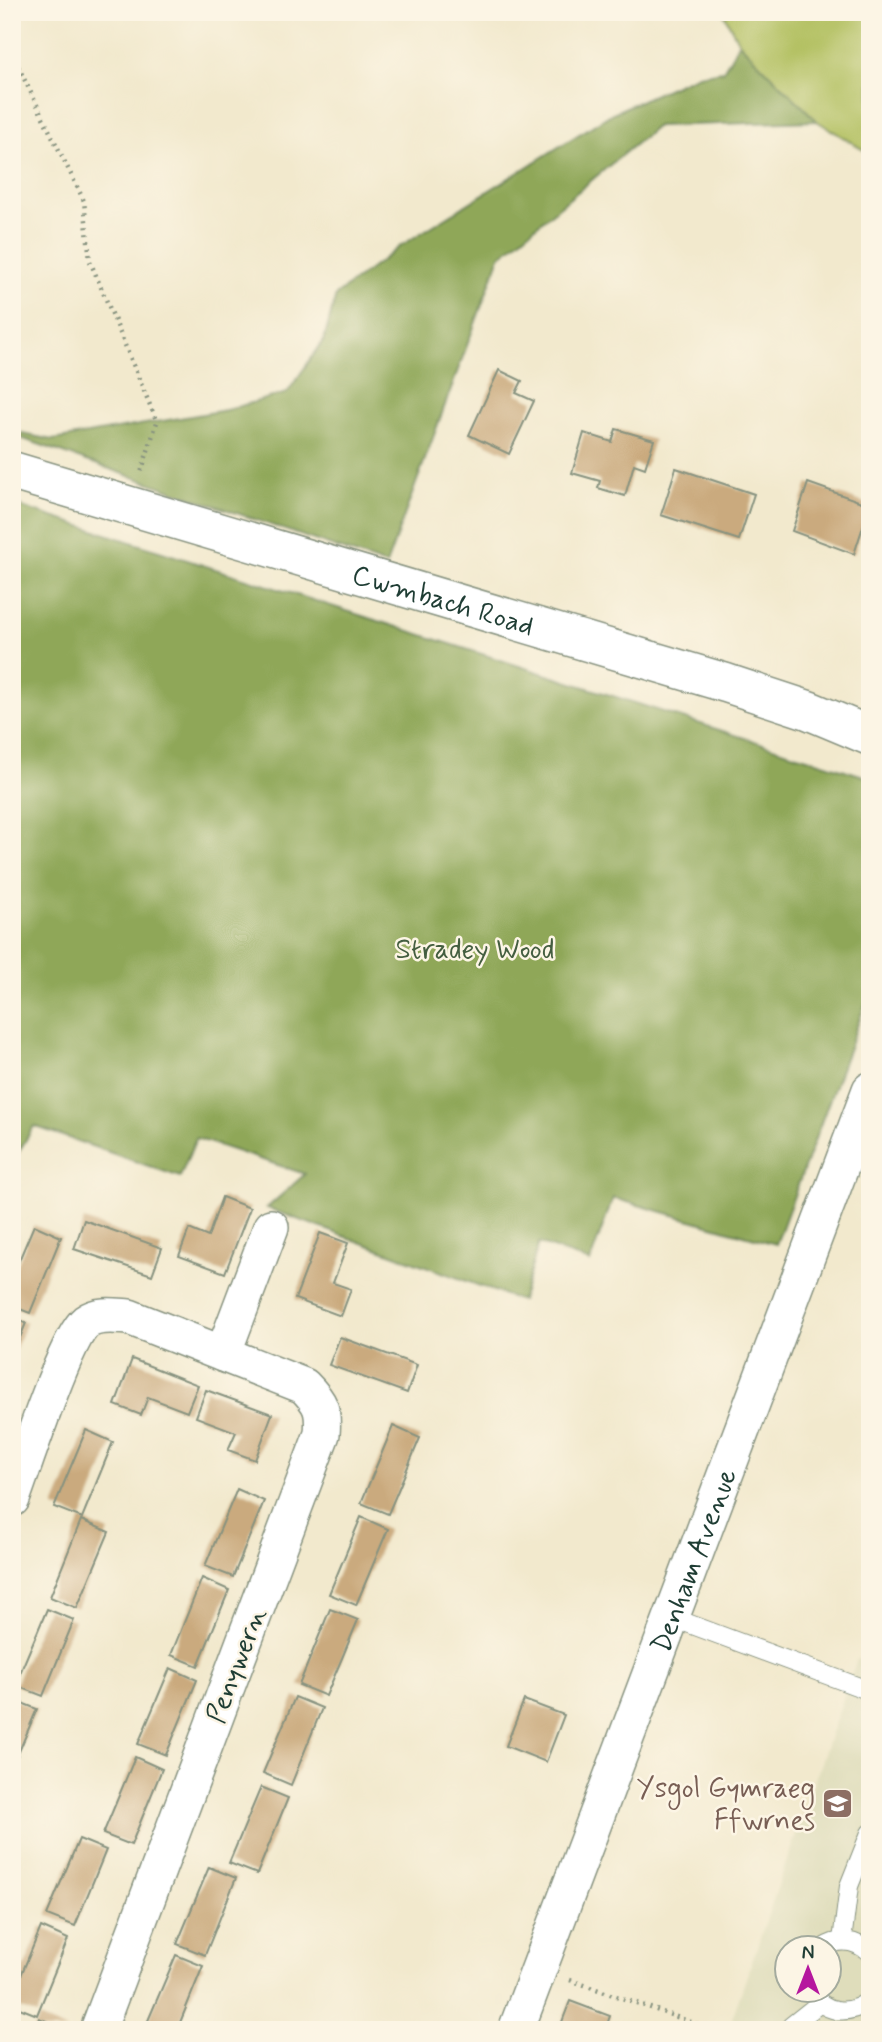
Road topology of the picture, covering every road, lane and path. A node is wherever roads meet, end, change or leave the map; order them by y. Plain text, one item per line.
1 (12, 54) edge
2 (13, 472) edge
3 (130, 506) junction
4 (870, 736) edge
5 (870, 1090) edge
6 (271, 1227) dead end
7 (223, 1354) junction
8 (12, 1499) edge
9 (671, 1617) junction
10 (870, 1691) edge
11 (870, 1833) edge
12 (843, 1934) edge
13 (844, 1941) edge
14 (870, 1954) edge
15 (539, 1969) junction
16 (870, 1999) edge
17 (809, 2004) edge
18 (824, 2004) edge
19 (98, 2030) edge
20 (516, 2030) edge
21 (714, 2030) edge
22 (790, 2030) edge

1 - 3 path
2 - 3 main road, Cwmbach Road
3 - 4 main road, Cwmbach Road
5 - 9 street, Denham Avenue
6 - 7 street
7 - 8 street, Penywern
7 - 19 street, Penywern
9 - 10 lane
9 - 15 street, Denham Avenue
11 - 12 lane
13 - 14 lane
15 - 20 street, Denham Avenue
15 - 21 path
16 - 18 lane
17 - 22 lane

